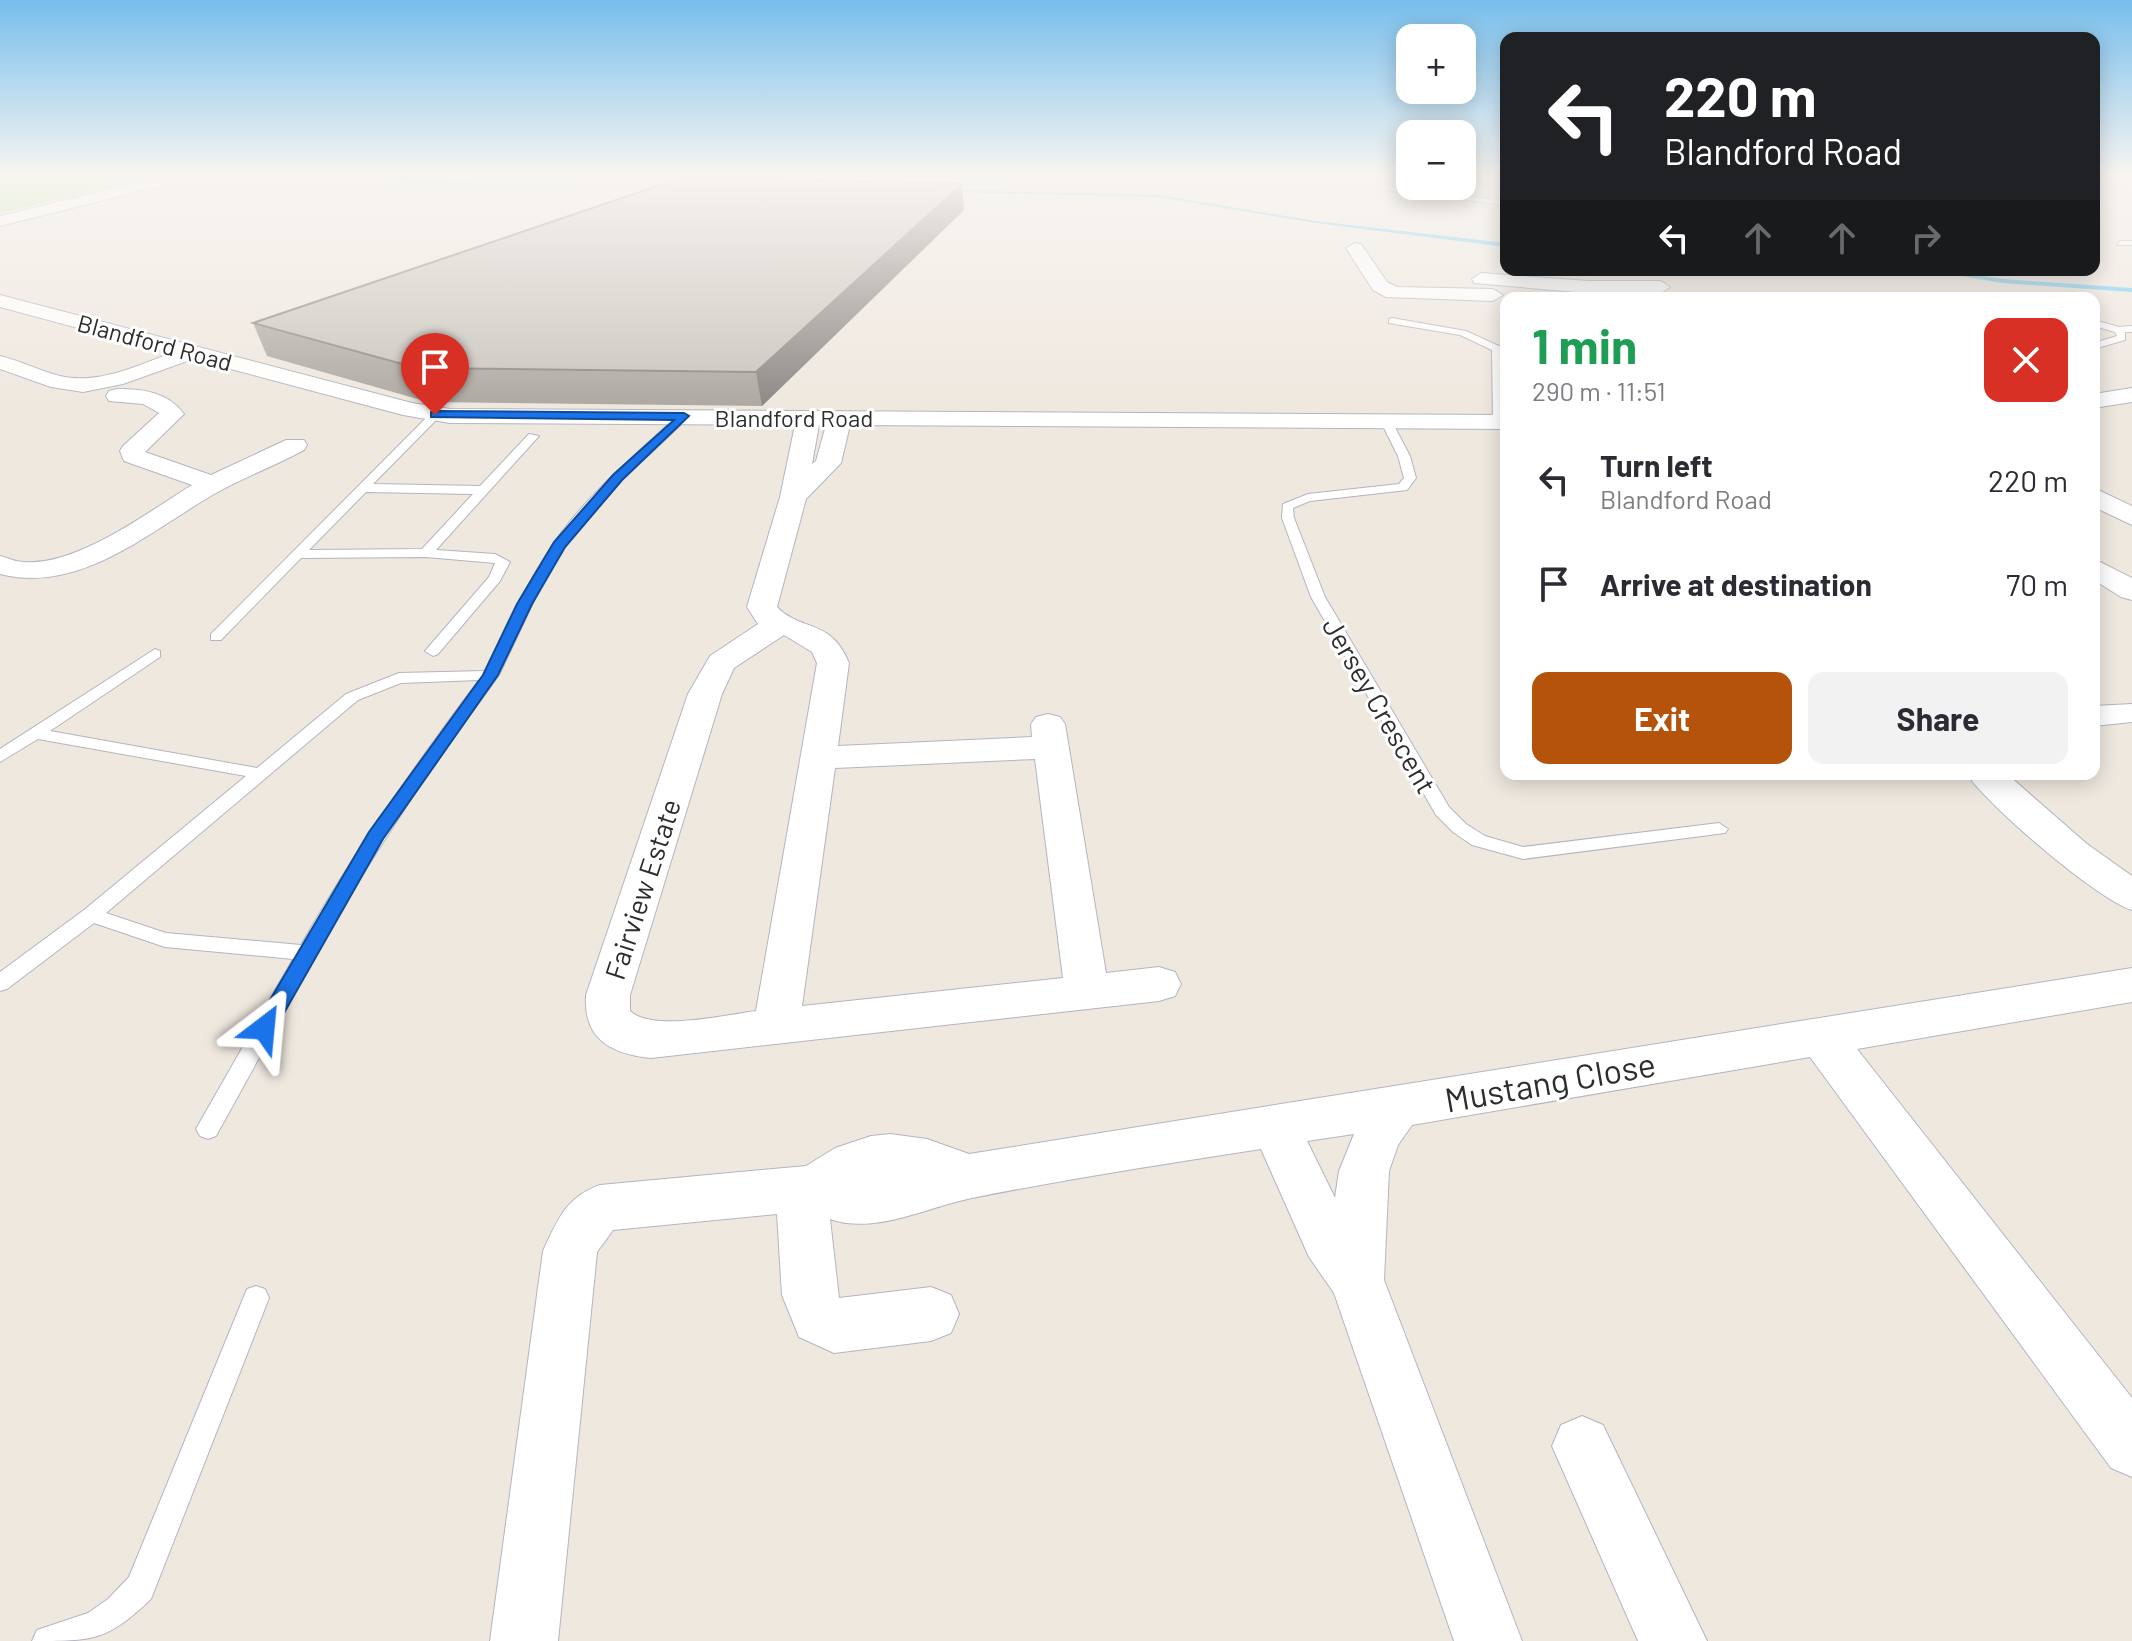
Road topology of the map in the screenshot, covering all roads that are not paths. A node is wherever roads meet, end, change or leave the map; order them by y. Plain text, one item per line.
1 (1358, 253) edge
2 (1482, 281) junction
3 (1661, 287) dead end
4 (0, 301) edge
5 (1500, 306) edge
6 (1392, 321) dead end
7 (2100, 325) edge
8 (2132, 329) edge
9 (2119, 330) junction
10 (2100, 344) edge
11 (195, 351) junction
12 (0, 362) edge
13 (232, 362) junction
14 (195, 375) dead end
15 (171, 384) dead end
16 (1500, 386) edge
17 (2132, 395) edge
18 (117, 396) dead end
19 (142, 396) junction
20 (2100, 400) edge
21 (435, 415) junction
22 (684, 416) junction
23 (809, 416) junction
24 (840, 417) junction
25 (1386, 420) junction
26 (1500, 422) edge
27 (533, 436) dead end
28 (295, 445) dead end
29 (209, 487) junction
30 (362, 488) junction
31 (483, 490) junction
32 (793, 497) junction
33 (2100, 499) edge
34 (2132, 517) edge
35 (426, 553) junction
36 (300, 554) junction
37 (0, 565) edge
38 (2100, 572) edge
39 (2132, 591) edge
40 (780, 623) junction
41 (216, 637) dead end
42 (433, 651) dead end
43 (155, 654) dead end
44 (491, 675) junction
45 (2129, 713) dead end
46 (2100, 715) edge
47 (36, 734) junction
48 (0, 757) edge
49 (819, 758) junction
50 (257, 773) junction
51 (1992, 780) edge
52 (1719, 829) dead end
53 (2132, 896) edge
54 (91, 915) junction
55 (307, 953) junction
56 (0, 983) edge
57 (1159, 984) dead end
58 (2132, 985) edge
59 (1087, 992) junction
60 (776, 1027) junction
61 (1821, 1036) junction
62 (1397, 1107) junction
63 (1274, 1124) junction
64 (208, 1129) dead end
65 (809, 1189) junction
66 (1357, 1280) junction
67 (256, 1298) dead end
68 (931, 1314) dead end
69 (1582, 1446) dead end
70 (2132, 1447) edge
71 (48, 1641) edge
72 (524, 1641) edge
73 (1488, 1641) edge
74 (1673, 1641) edge

1 - 2 street
2 - 3 street
2 - 5 street
4 - 11 street, Blandford Road
6 - 16 lane
7 - 9 lane
8 - 9 lane
9 - 10 lane
11 - 12 street
11 - 13 street, Blandford Road
13 - 14 street
13 - 21 street, Blandford Road
15 - 19 street
17 - 20 street
18 - 19 street
19 - 29 street
21 - 22 street, Blandford Road
21 - 30 lane
22 - 23 street, Blandford Road
22 - 44 lane
23 - 24 street, Blandford Road
23 - 32 street
24 - 25 street, Blandford Road
24 - 32 street
25 - 26 street, Blandford Road
25 - 52 lane, Jersey Crescent
27 - 31 lane
28 - 29 street
29 - 37 street
30 - 31 lane
30 - 36 lane
31 - 35 lane
32 - 40 street
33 - 34 street
35 - 36 lane
35 - 42 lane
36 - 41 lane
38 - 39 street
40 - 49 street
40 - 60 street, Fairview Estate
43 - 47 lane
44 - 50 lane
44 - 55 lane
45 - 46 street
47 - 48 lane
47 - 50 lane
49 - 59 street
49 - 60 street
50 - 54 lane
51 - 53 street
54 - 55 lane
54 - 56 lane
55 - 64 lane
57 - 59 street, Fairview Estate
58 - 61 street, Mustang Close
59 - 60 street, Fairview Estate
61 - 62 street, Mustang Close
61 - 70 street
62 - 63 street, Mustang Close
62 - 66 street
63 - 65 street, Mustang Close
63 - 66 street
65 - 68 street
65 - 72 street
66 - 73 street
67 - 71 lane
69 - 74 street

